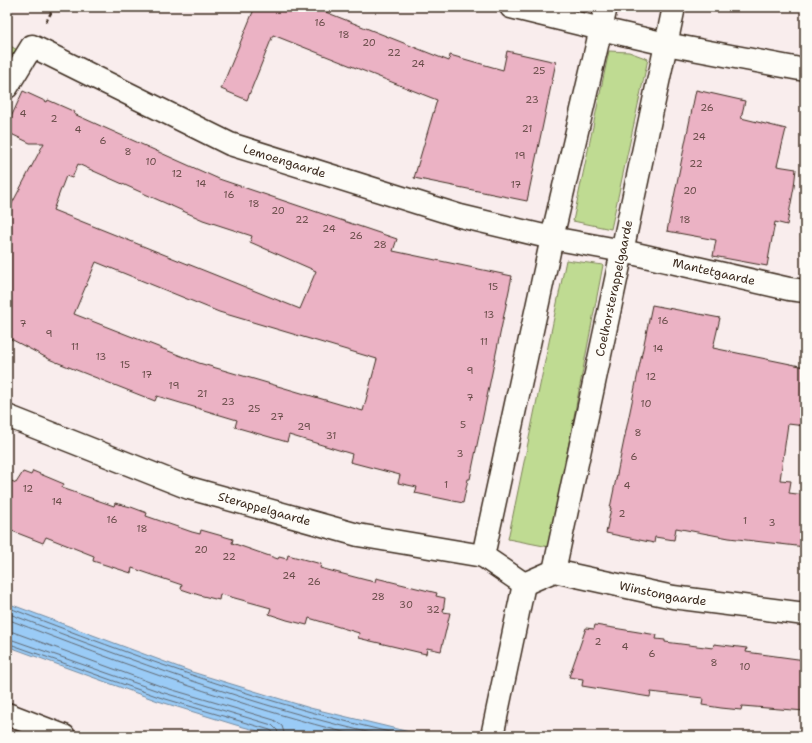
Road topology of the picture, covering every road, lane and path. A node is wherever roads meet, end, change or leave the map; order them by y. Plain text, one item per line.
1 (511, 7) edge
2 (606, 7) edge
3 (674, 7) edge
4 (601, 29) junction
5 (666, 44) junction
6 (805, 70) edge
7 (7, 87) edge
8 (552, 238) junction
9 (623, 251) junction
10 (805, 291) edge
11 (7, 416) edge
12 (483, 556) junction
13 (554, 570) junction
14 (524, 584) junction
15 (805, 614) edge
16 (7, 714) edge
17 (64, 736) edge
18 (492, 736) edge

1 - 4 street
2 - 4 street
3 - 5 street, Coelhorsterappelgaarde
4 - 5 street
4 - 8 street
5 - 6 street
5 - 9 street, Coelhorsterappelgaarde
7 - 8 street, Lemoengaarde
8 - 9 street, Lemoengaarde
8 - 12 street
9 - 10 street, Mantetgaarde
9 - 13 street, Coelhorsterappelgaarde
11 - 12 street, Sterappelgaarde
12 - 14 street, Sterappelgaarde
13 - 14 street
13 - 15 street, Winstongaarde
14 - 18 street
16 - 17 street

